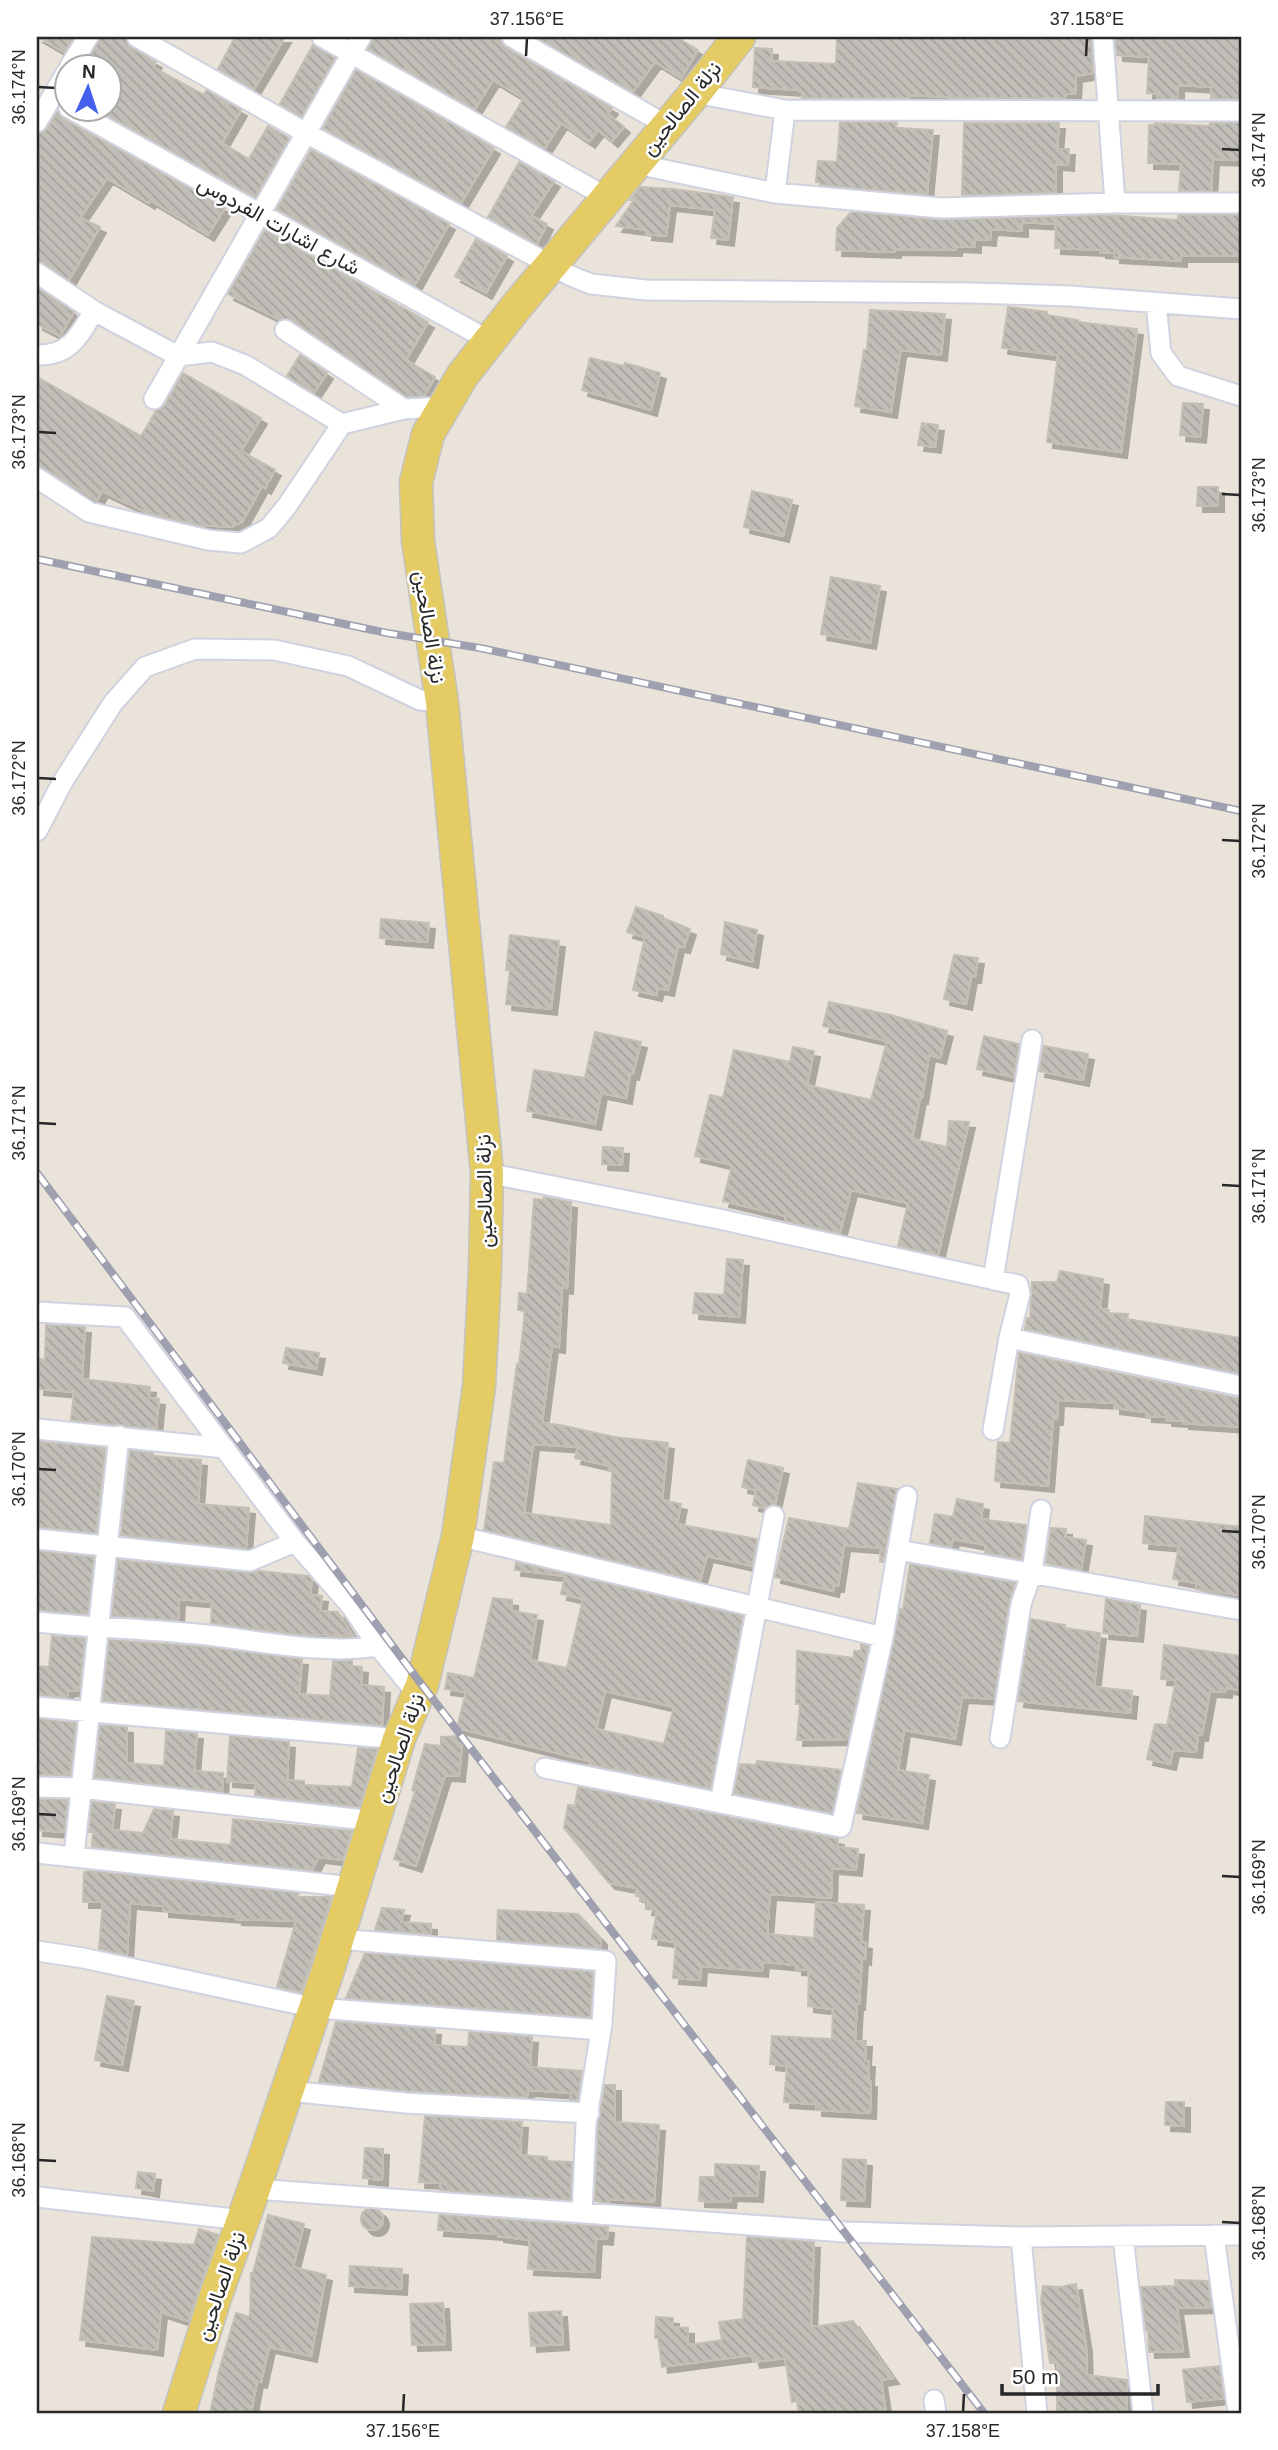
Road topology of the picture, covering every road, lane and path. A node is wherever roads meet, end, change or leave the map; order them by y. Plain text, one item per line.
1 (88, 37) edge
2 (137, 37) edge
3 (322, 37) edge
4 (512, 37) edge
5 (1103, 37) edge
6 (732, 39) edge
7 (356, 45) edge
8 (79, 52) edge
9 (695, 93) junction
10 (52, 105) edge
11 (1109, 109) junction
12 (785, 110) junction
13 (1241, 111) edge
14 (37, 122) edge
15 (93, 122) edge
16 (668, 126) junction
17 (306, 133) junction
18 (636, 164) junction
19 (775, 194) junction
20 (608, 198) junction
21 (1115, 203) junction
22 (1241, 204) edge
23 (259, 215) junction
24 (552, 264) junction
25 (37, 273) edge
26 (1156, 303) junction
27 (1241, 309) edge
28 (94, 311) junction
29 (285, 330) dead end
30 (490, 341) junction
31 (37, 355) edge
32 (178, 356) junction
33 (1241, 396) edge
34 (154, 399) dead end
35 (444, 407) junction
36 (404, 409) junction
37 (342, 424) junction
38 (37, 478) edge
39 (442, 702) junction
40 (37, 831) edge
41 (1032, 1040) dead end
42 (487, 1173) junction
43 (993, 1280) junction
44 (37, 1312) edge
45 (1009, 1338) junction
46 (1241, 1386) edge
47 (37, 1429) edge
48 (993, 1430) dead end
49 (119, 1436) junction
50 (225, 1448) junction
51 (907, 1496) dead end
52 (1041, 1510) dead end
53 (774, 1516) dead end
54 (458, 1536) junction
55 (37, 1538) edge
56 (295, 1542) junction
57 (106, 1546) junction
58 (898, 1550) junction
59 (1032, 1572) junction
60 (757, 1607) junction
61 (1241, 1610) edge
62 (37, 1622) edge
63 (97, 1628) junction
64 (883, 1637) junction
65 (378, 1646) junction
66 (418, 1695) junction
67 (37, 1707) edge
68 (89, 1711) junction
69 (1000, 1738) dead end
70 (398, 1739) junction
71 (545, 1768) dead end
72 (37, 1787) edge
73 (81, 1788) junction
74 (720, 1803) junction
75 (374, 1821) junction
76 (37, 1853) edge
77 (74, 1856) junction
78 (353, 1887) junction
79 (338, 1939) junction
80 (37, 1951) edge
81 (316, 2008) junction
82 (601, 2030) junction
83 (288, 2091) junction
84 (589, 2113) junction
85 (254, 2189) junction
86 (37, 2197) edge
87 (582, 2213) junction
88 (243, 2220) junction
89 (1214, 2235) junction
90 (1241, 2235) edge
91 (1021, 2236) junction
92 (1123, 2236) junction
93 (179, 2413) edge
94 (1037, 2413) edge
95 (1143, 2413) edge
96 (1238, 2413) edge

1 - 8 street
2 - 17 street
3 - 7 street
4 - 16 street
5 - 11 street
6 - 9 main road, نزلة الصالحين
7 - 17 street
7 - 20 street
9 - 12 street
9 - 16 main road, نزلة الصالحين
10 - 14 street
11 - 12 street
11 - 13 street
11 - 21 street
12 - 19 street
15 - 23 street, شارع اشارات الفردوس
16 - 18 main road, نزلة الصالحين
17 - 23 street
17 - 24 street
18 - 19 street
18 - 20 main road, نزلة الصالحين
19 - 21 street
20 - 24 main road, نزلة الصالحين
21 - 22 street
23 - 30 street, شارع اشارات الفردوس
23 - 32 street
24 - 26 street
24 - 30 main road, نزلة الصالحين
25 - 28 street
26 - 27 street
26 - 33 street
28 - 31 street
28 - 32 street
29 - 36 street
30 - 35 main road, نزلة الصالحين
32 - 34 street
32 - 37 street
35 - 36 street
35 - 39 main road, نزلة الصالحين
36 - 37 street
37 - 38 street
39 - 40 street
39 - 42 main road, نزلة الصالحين
41 - 43 street
42 - 43 street
42 - 54 main road, نزلة الصالحين
43 - 45 street
44 - 50 street
45 - 46 street
45 - 48 street
47 - 49 street
49 - 50 street
49 - 57 street
50 - 56 street
51 - 58 street
52 - 59 street
53 - 60 street
54 - 60 street
54 - 66 main road, نزلة الصالحين
55 - 57 street
56 - 57 street
56 - 65 street
57 - 63 street
58 - 59 street
58 - 64 street
59 - 61 street
59 - 69 street
60 - 64 street
60 - 74 street
62 - 63 street
63 - 65 street
63 - 68 street
64 - 74 street
65 - 66 street
66 - 70 main road, نزلة الصالحين
67 - 68 street
68 - 70 street
68 - 73 street
70 - 75 main road, نزلة الصالحين
71 - 74 street
72 - 73 street
73 - 75 street
73 - 77 street
75 - 78 main road, نزلة الصالحين
76 - 77 street
77 - 78 street
78 - 79 main road, نزلة الصالحين
79 - 81 main road, نزلة الصالحين
79 - 82 street
80 - 81 street
81 - 82 street
81 - 83 main road, نزلة الصالحين
82 - 84 street
83 - 84 street
83 - 85 main road, نزلة الصالحين
84 - 87 street
85 - 87 street
85 - 88 main road, نزلة الصالحين
86 - 88 street
87 - 91 street
88 - 93 main road, نزلة الصالحين
89 - 90 street
89 - 92 street
89 - 96 street
91 - 92 street
91 - 94 street
92 - 95 street

